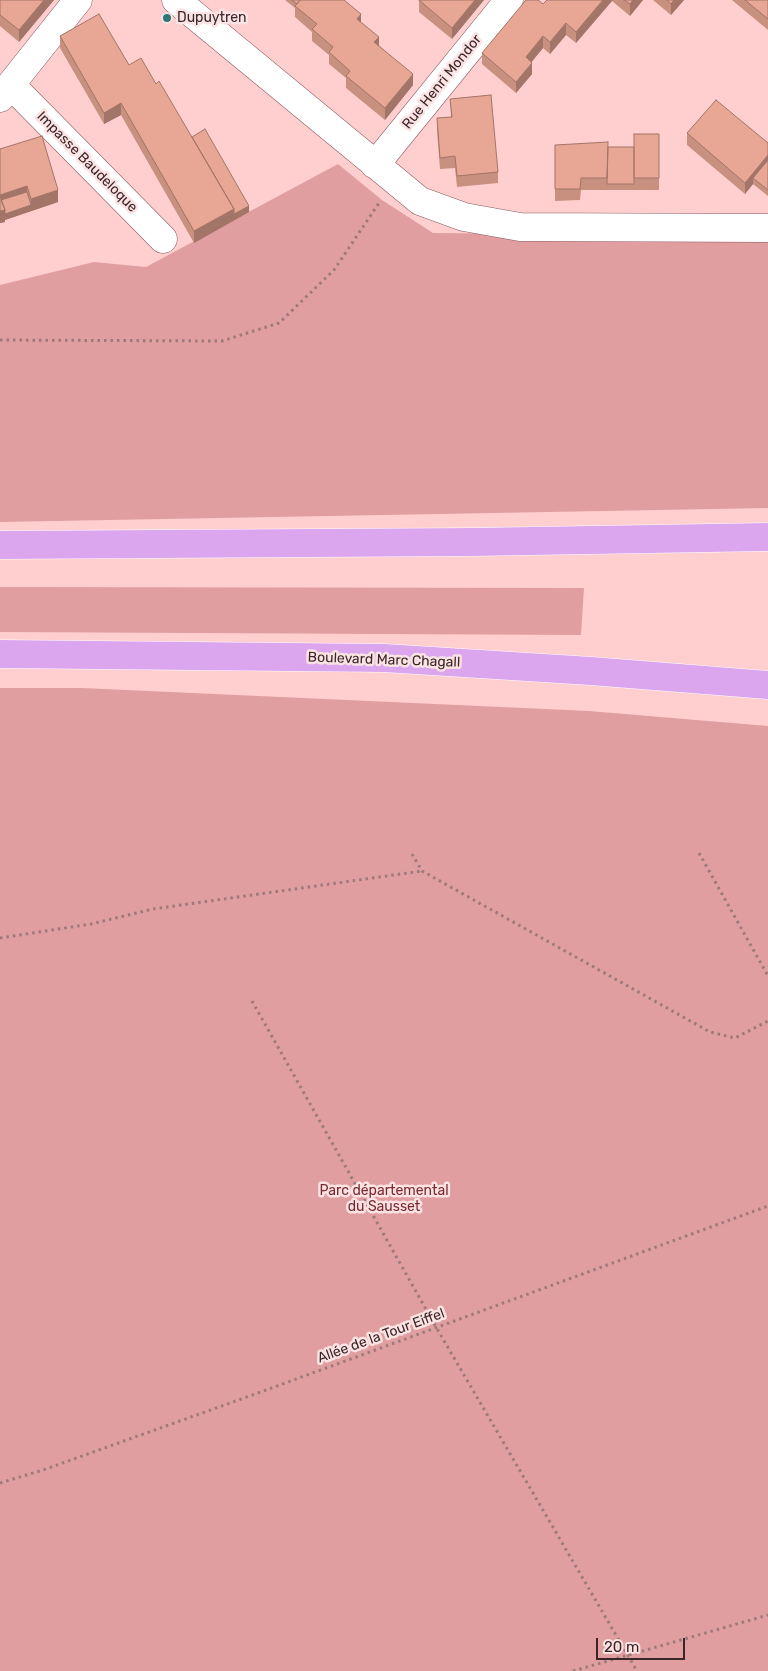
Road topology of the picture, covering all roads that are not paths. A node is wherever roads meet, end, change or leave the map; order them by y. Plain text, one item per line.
1 (78, 0) edge
2 (176, 0) edge
3 (509, 0) edge
4 (6, 92) edge
5 (384, 172) junction
6 (768, 228) edge
7 (163, 239) dead end
8 (768, 537) edge
9 (0, 545) edge
10 (0, 654) edge
11 (768, 685) edge

1 - 4 street
2 - 5 street
3 - 5 street, Rue Henri Mondor
4 - 7 street, Impasse Baudeloque
5 - 6 street
8 - 9 highway
10 - 11 highway, Boulevard Marc Chagall

